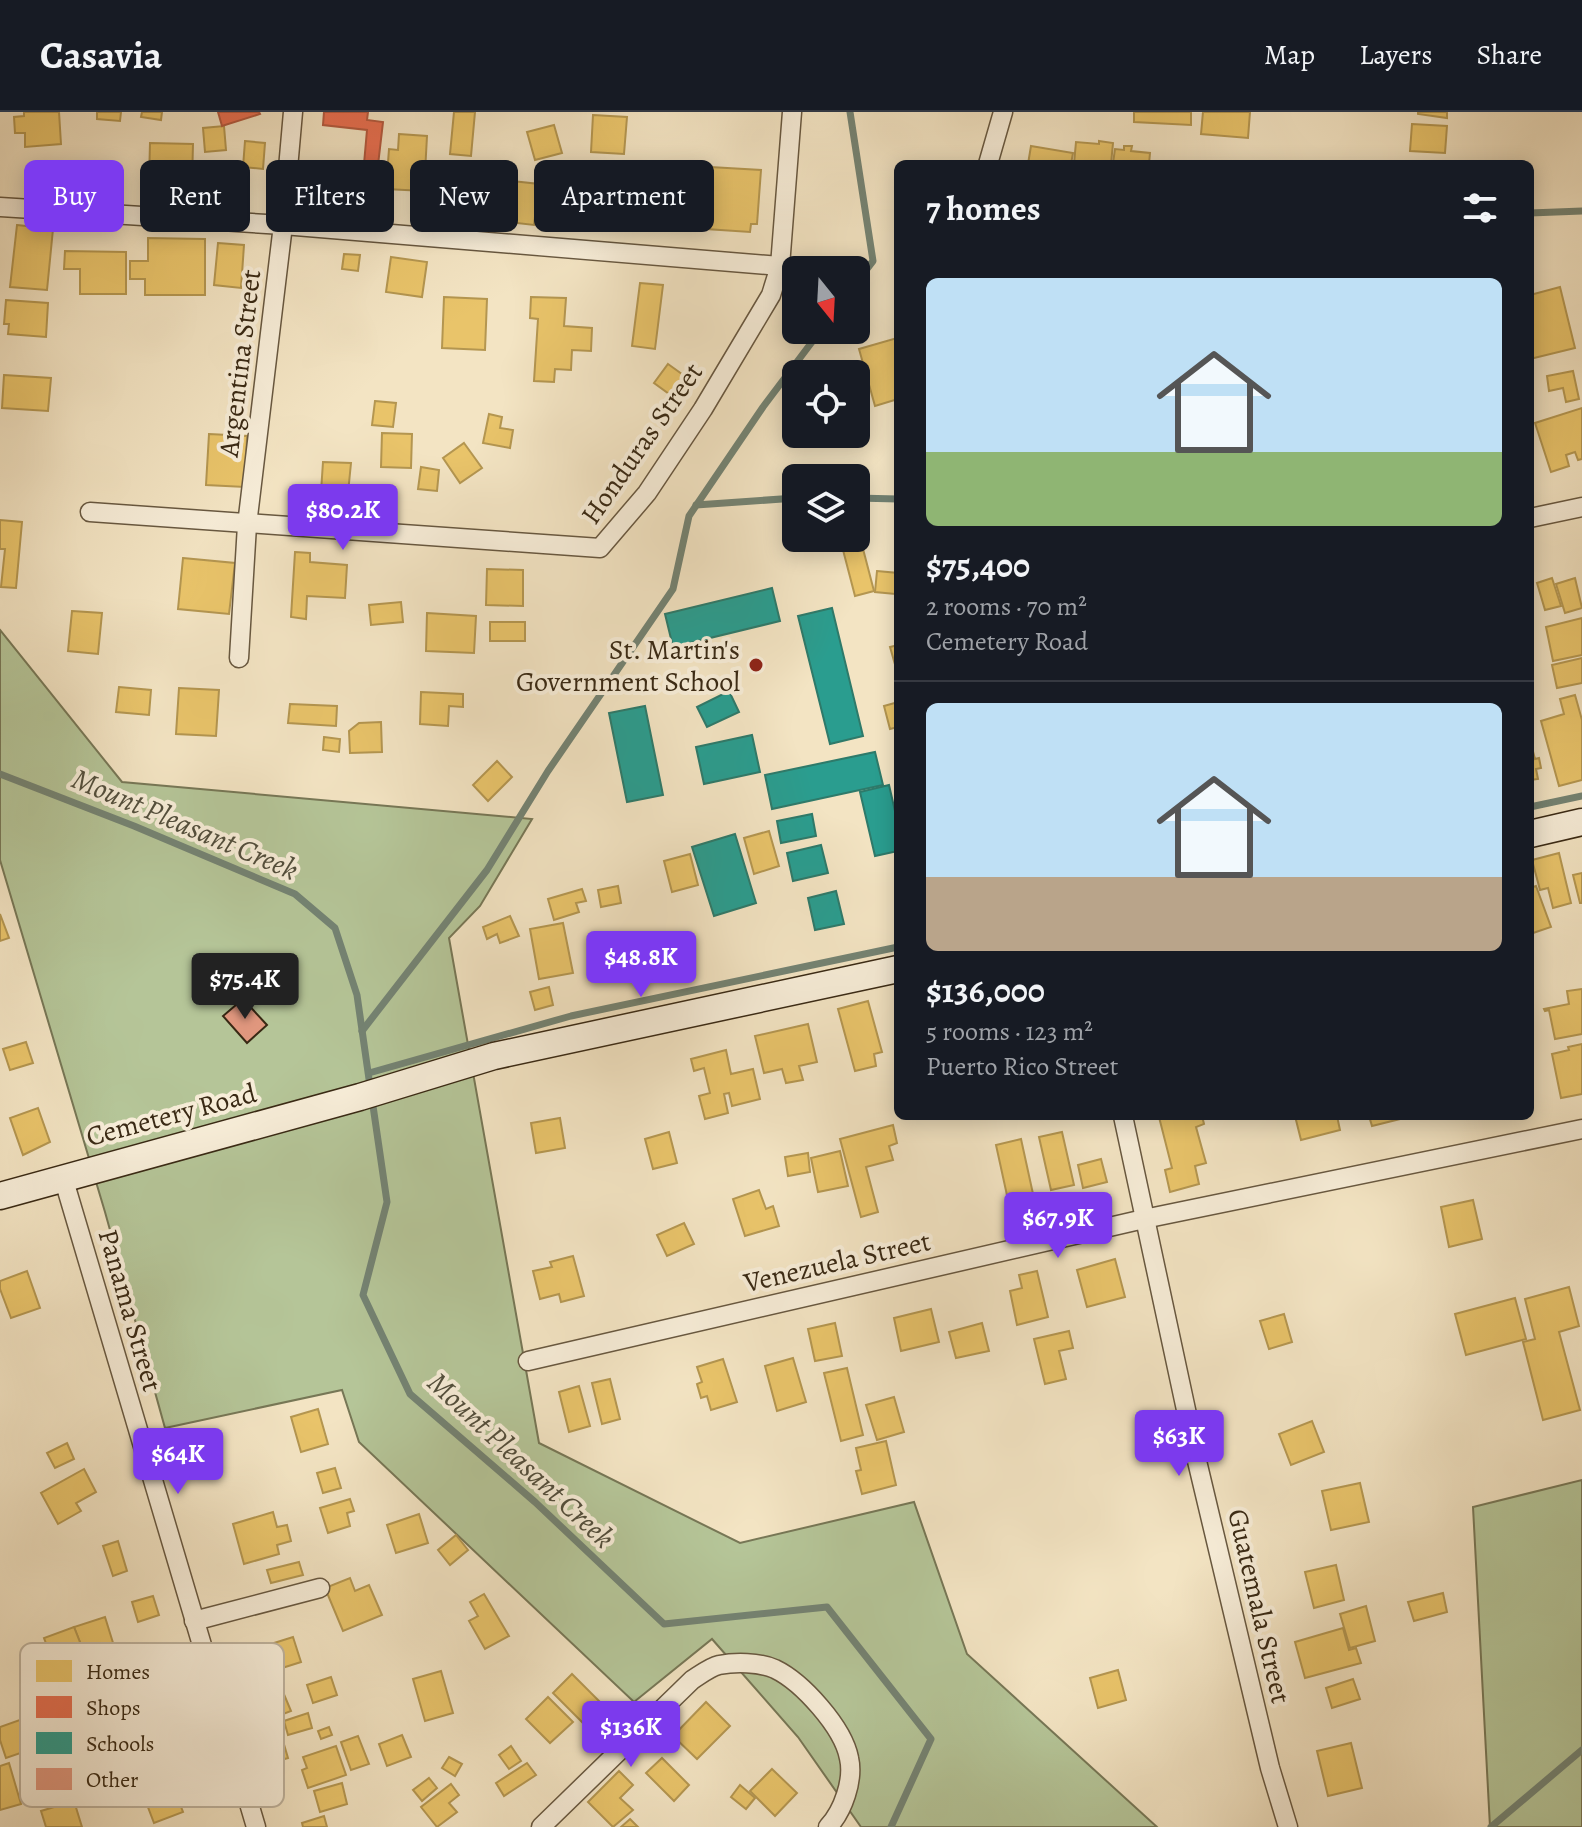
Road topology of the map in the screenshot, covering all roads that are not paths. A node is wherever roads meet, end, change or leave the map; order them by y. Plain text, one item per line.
1 (293, 112) edge
2 (792, 112) edge
3 (1003, 112) edge
4 (289, 160) edge
5 (989, 160) edge
6 (0, 207) edge
7 (266, 224) edge
8 (282, 232) edge
9 (368, 232) edge
10 (780, 266) junction
11 (1582, 507) edge
12 (90, 512) dead end
13 (1534, 517) edge
14 (247, 525) junction
15 (239, 658) dead end
16 (1582, 822) edge
17 (1534, 833) edge
18 (894, 970) edge
19 (1124, 1120) edge
20 (1582, 1129) edge
21 (63, 1177) junction
22 (0, 1196) edge
23 (1144, 1219) junction
24 (528, 1361) dead end
25 (320, 1588) dead end
26 (194, 1621) junction
27 (201, 1643) edge
28 (250, 1807) edge
29 (256, 1827) edge
30 (541, 1827) edge
31 (828, 1827) edge
32 (1288, 1827) edge

1 - 4 street, Argentina Street
2 - 10 street, Honduras Street
3 - 5 street
6 - 7 street
8 - 14 street, Argentina Street
9 - 10 street
10 - 14 street, Honduras Street
11 - 13 street
12 - 14 street, Honduras Street
14 - 15 street, Argentina Street
16 - 17 street
18 - 21 street, Cemetery Road
19 - 23 street, Guatemala Street
20 - 23 street, Venezuela Street
21 - 22 street, Cemetery Road
21 - 26 street, Panama Street
23 - 24 street, Venezuela Street
23 - 32 street, Guatemala Street
25 - 26 street
26 - 27 street, Panama Street
28 - 29 street, Panama Street
30 - 31 street

